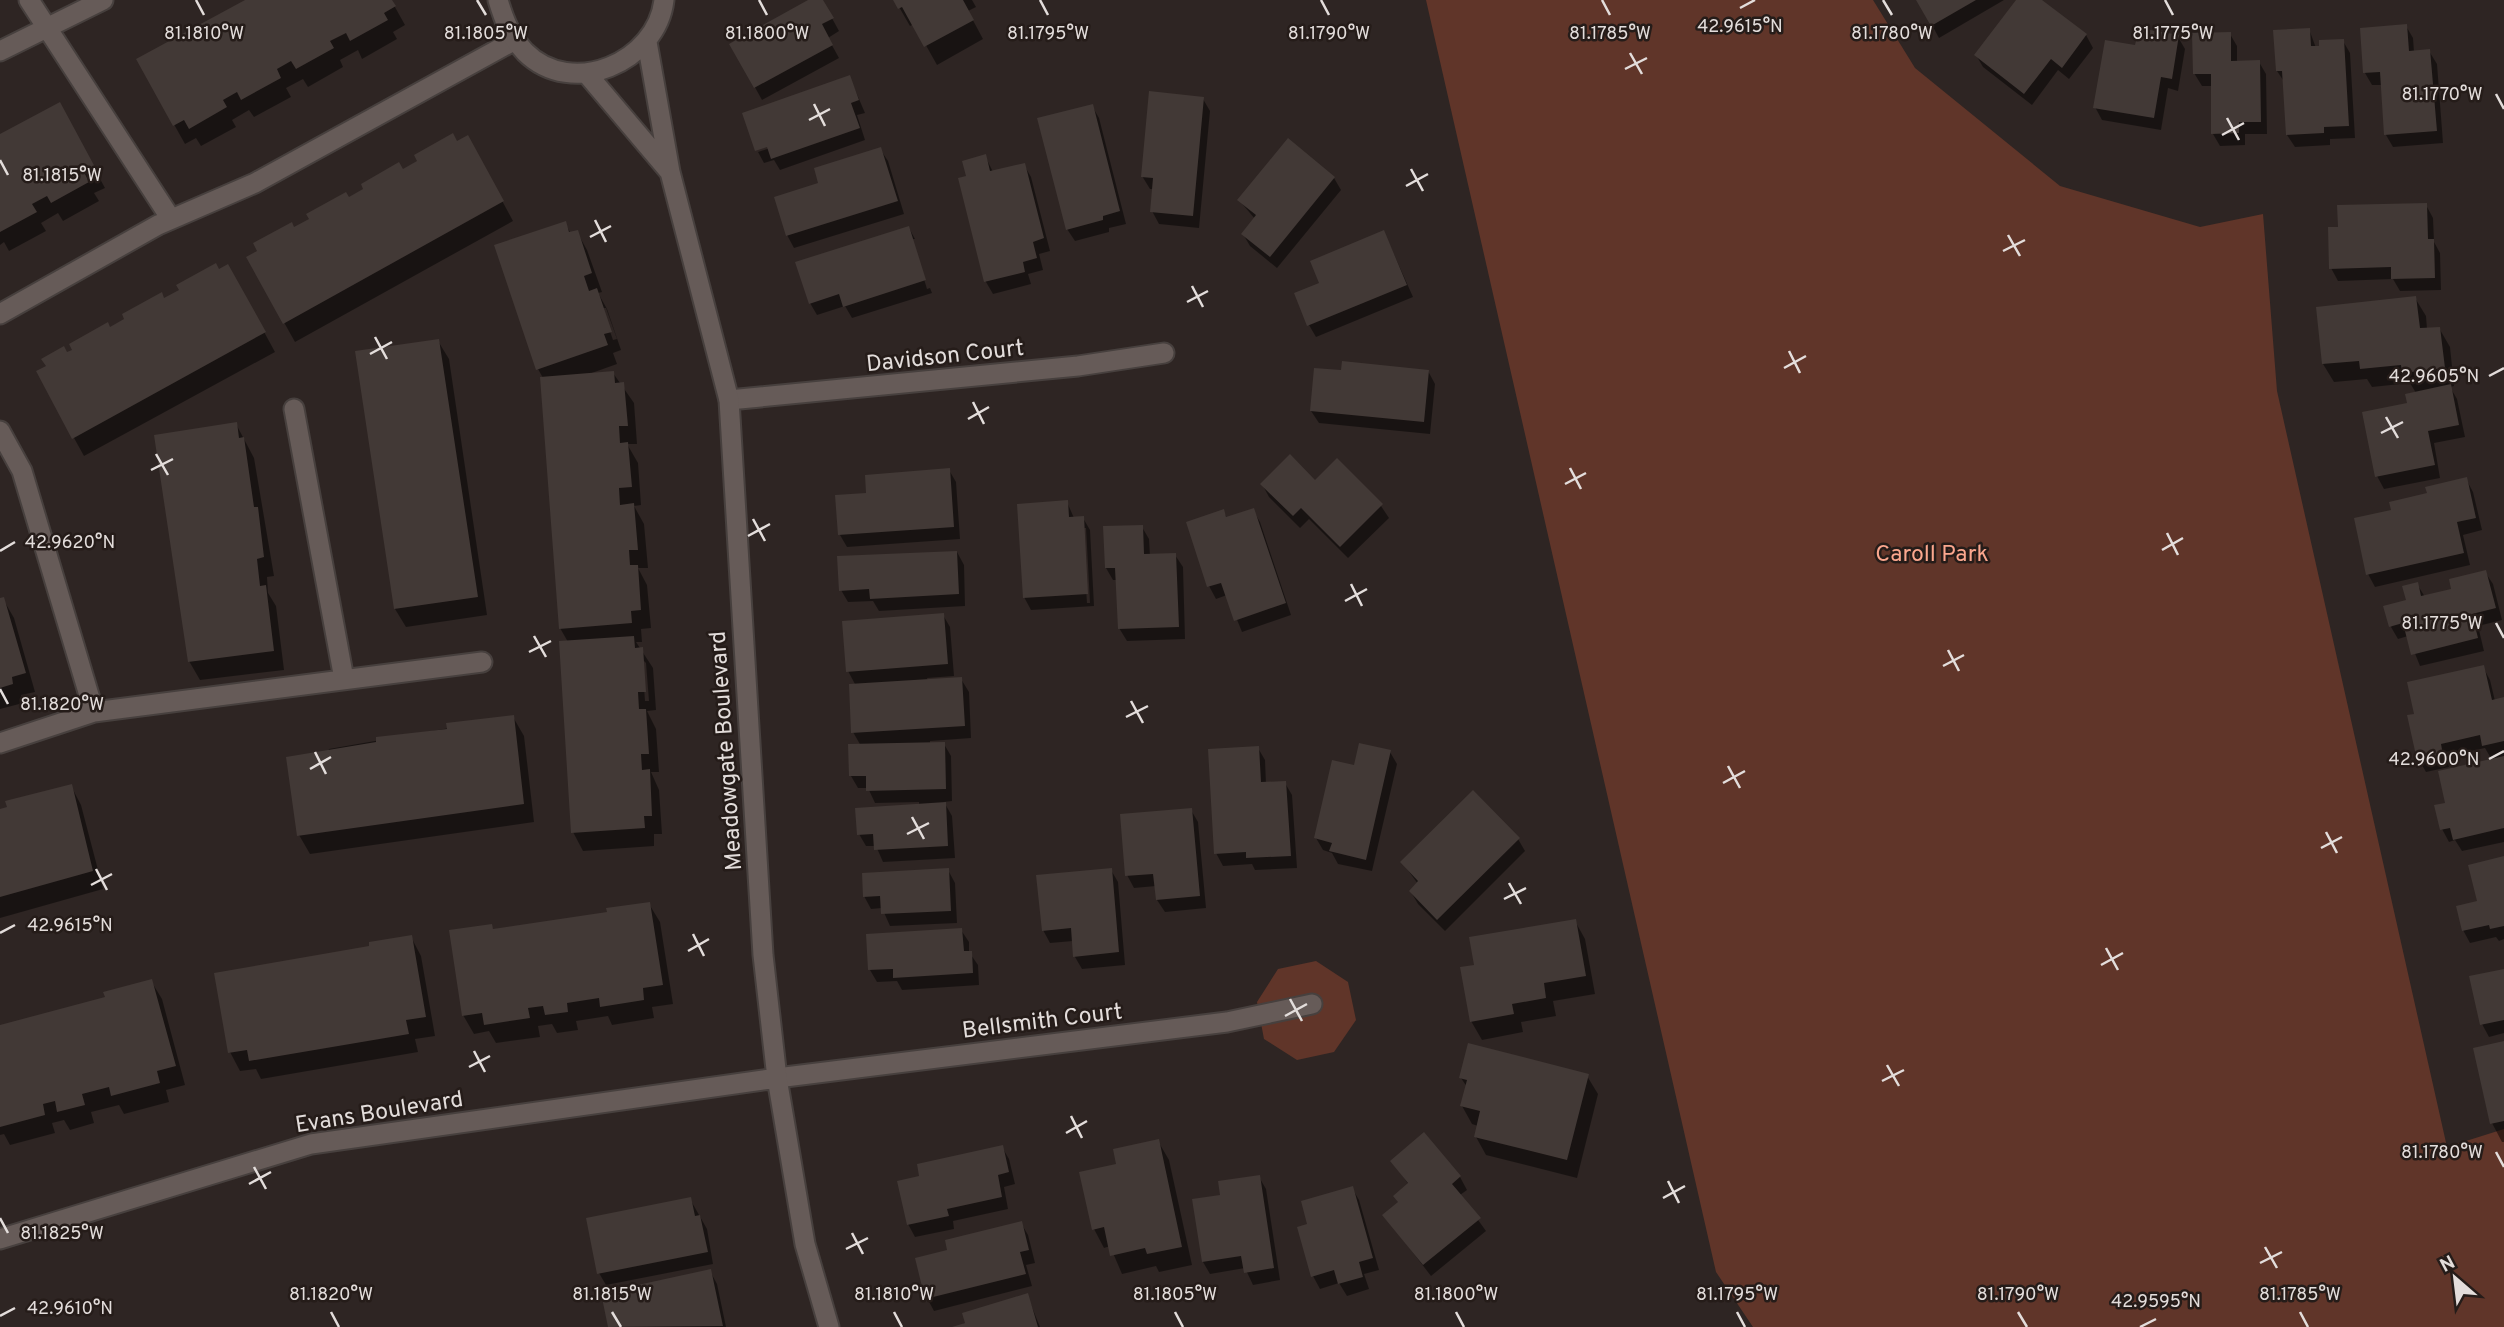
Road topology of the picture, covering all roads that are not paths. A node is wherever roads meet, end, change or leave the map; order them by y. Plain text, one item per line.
1 (29, 0) edge
2 (103, 0) edge
3 (498, 0) edge
4 (664, 0) edge
5 (47, 29) junction
6 (516, 40) junction
7 (647, 43) junction
8 (0, 51) edge
9 (587, 74) junction
10 (670, 172) junction
11 (171, 219) junction
12 (0, 314) edge
13 (1164, 354) dead end
14 (730, 400) junction
15 (294, 410) dead end
16 (0, 431) edge
17 (482, 662) dead end
18 (344, 679) junction
19 (94, 712) junction
20 (0, 743) edge
21 (1312, 1004) dead end
22 (777, 1078) junction
23 (0, 1239) edge
24 (829, 1327) edge

1 - 5 street
2 - 5 street
3 - 6 street
4 - 7 street
5 - 8 street
5 - 11 street
6 - 9 street
6 - 11 street
7 - 9 street
7 - 10 street, Meadowgate Boulevard
9 - 10 street, Meadowgate Boulevard
10 - 14 street, Meadowgate Boulevard
11 - 12 street
13 - 14 street, Davidson Court
14 - 22 street, Meadowgate Boulevard
15 - 18 street
16 - 19 street
17 - 18 street
18 - 19 street
19 - 20 street
21 - 22 street, Bellsmith Court
22 - 23 street, Evans Boulevard
22 - 24 street, Meadowgate Boulevard

